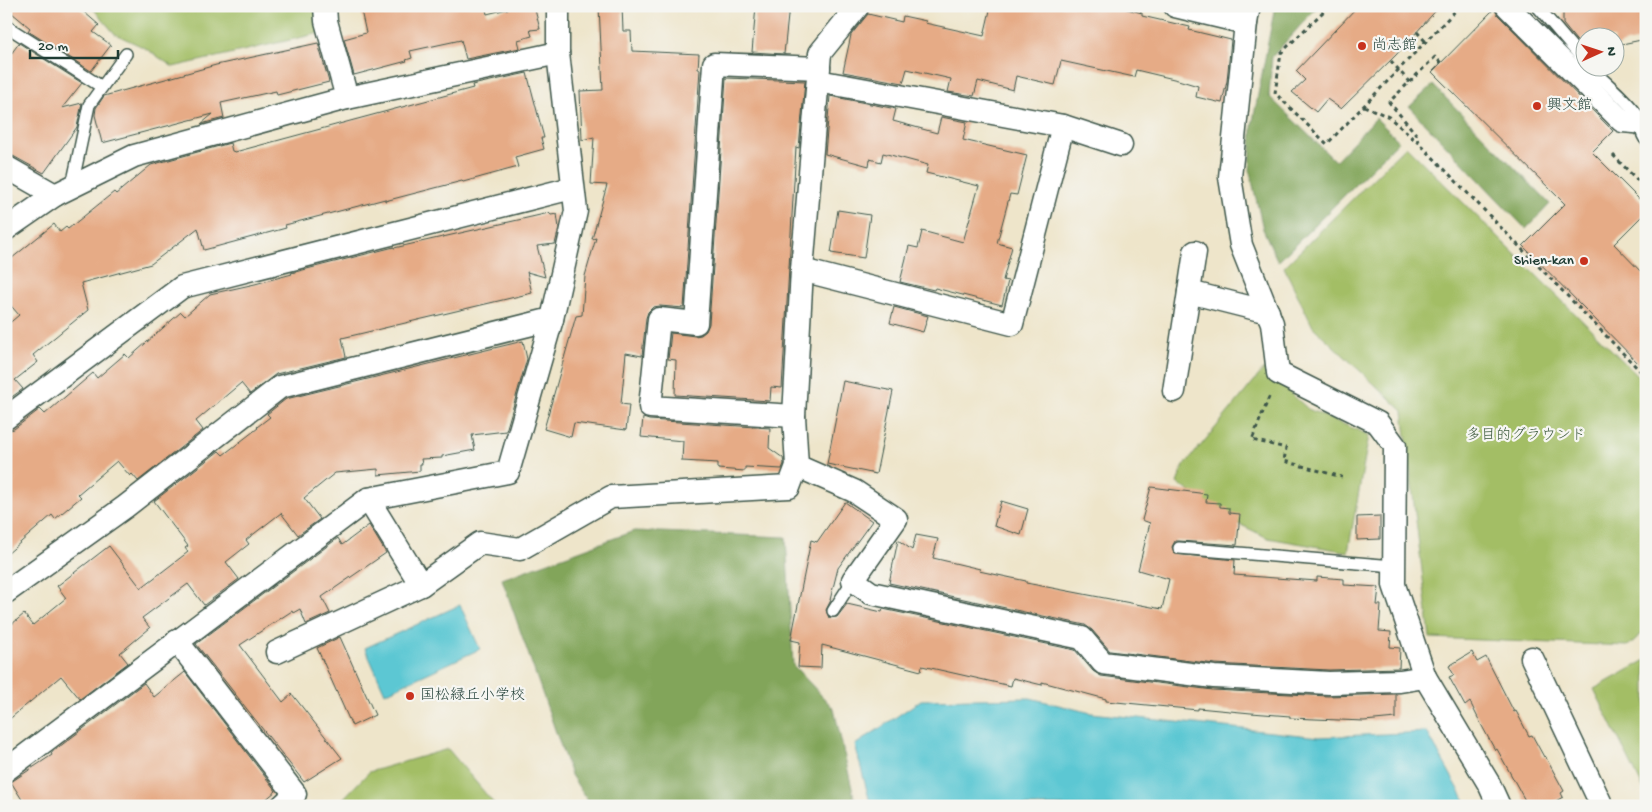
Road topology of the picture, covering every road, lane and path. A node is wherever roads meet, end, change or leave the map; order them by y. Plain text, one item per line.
1 (325, 6) edge
2 (558, 6) edge
3 (858, 6) edge
4 (1175, 6) edge
5 (1329, 6) edge
6 (1460, 6) edge
7 (1507, 6) edge
8 (1537, 6) edge
9 (1247, 15) edge
10 (6, 26) edge
11 (1417, 32) dead end
12 (1426, 42) junction
13 (1574, 49) edge
14 (558, 53) junction
15 (126, 54) dead end
16 (1391, 60) dead end
17 (1440, 63) dead end
18 (819, 74) junction
19 (1601, 78) edge
20 (1410, 83) junction
21 (102, 87) junction
22 (347, 98) junction
23 (1364, 106) junction
24 (1646, 123) edge
25 (1062, 126) junction
26 (1646, 140) edge
27 (1418, 142) junction
28 (1121, 145) dead end
29 (1613, 155) dead end
30 (6, 167) edge
31 (572, 188) junction
32 (1646, 190) edge
33 (63, 191) junction
34 (6, 230) edge
35 (1195, 252) dead end
36 (802, 270) junction
37 (1189, 292) junction
38 (1268, 312) junction
39 (552, 320) junction
40 (1278, 373) junction
41 (1646, 377) edge
42 (1174, 391) dead end
43 (794, 416) junction
44 (6, 418) edge
45 (797, 466) junction
46 (1342, 477) dead end
47 (368, 499) junction
48 (1179, 548) dead end
49 (1394, 566) junction
50 (853, 580) junction
51 (421, 585) junction
52 (6, 592) edge
53 (833, 611) dead end
54 (177, 641) junction
55 (277, 652) dead end
56 (1532, 658) dead end
57 (1425, 677) junction
58 (6, 770) edge
59 (282, 806) edge
60 (1499, 806) edge
61 (1602, 806) edge

1 - 22 street
2 - 14 street
3 - 18 street
4 - 9 street
5 - 23 path
6 - 12 path
7 - 24 street
8 - 13 lane
9 - 38 street
10 - 21 lane
11 - 12 path
12 - 23 path
14 - 22 street
14 - 31 street
15 - 21 lane
16 - 20 path, bridge
17 - 20 path
18 - 25 street
18 - 36 street
18 - 43 street
19 - 26 lane
20 - 27 path
21 - 33 lane
22 - 33 street
23 - 27 path
25 - 28 street
25 - 36 street
27 - 41 path
29 - 32 path
30 - 33 street
31 - 39 street
31 - 44 street
33 - 34 street
35 - 37 street
36 - 43 street
37 - 38 street
37 - 42 street
38 - 40 street
39 - 47 street
39 - 52 street
40 - 46 path
40 - 49 street
43 - 45 street
45 - 50 street
45 - 51 street
47 - 51 street
47 - 54 street
48 - 49 lane
49 - 57 street
50 - 53 lane
50 - 57 street
51 - 55 street
54 - 58 street
54 - 59 street
56 - 61 street
57 - 60 street

